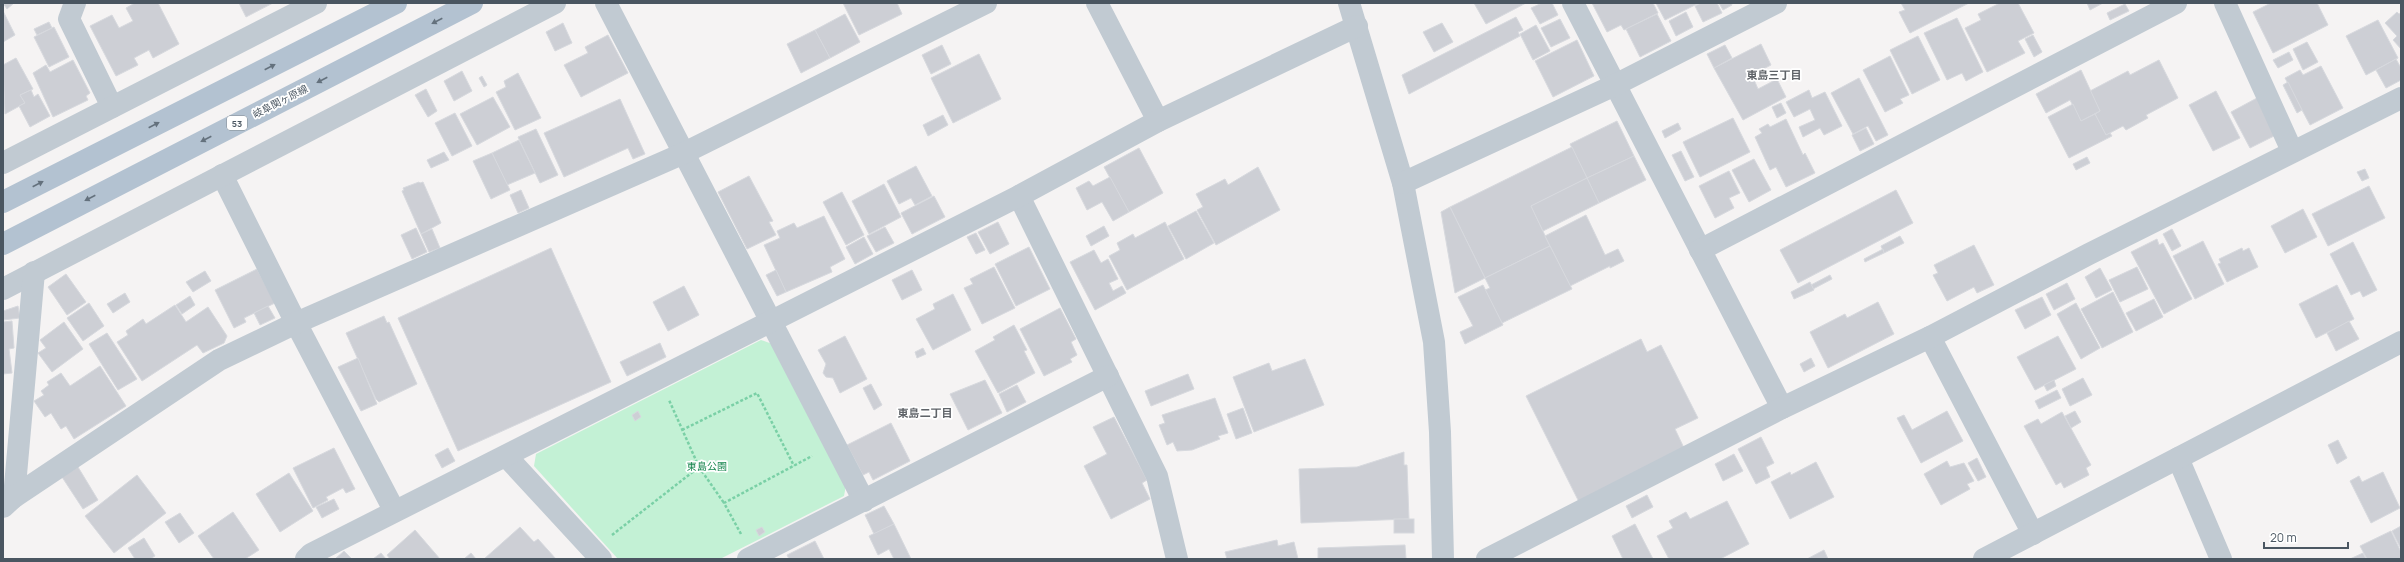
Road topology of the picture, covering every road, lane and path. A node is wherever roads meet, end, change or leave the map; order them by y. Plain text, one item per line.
1 (75, 3) edge
2 (316, 3) edge
3 (396, 3) edge
4 (472, 3) edge
5 (555, 3) edge
6 (606, 3) edge
7 (986, 3) edge
8 (1097, 3) edge
9 (1349, 3) edge
10 (1573, 3) edge
11 (1776, 3) edge
12 (2176, 3) edge
13 (2225, 3) edge
14 (1358, 26) junction
15 (1615, 85) junction
16 (2401, 98) edge
17 (112, 107) junction
18 (1158, 121) junction
19 (2292, 151) junction
20 (682, 154) junction
21 (3, 163) edge
22 (222, 175) junction
23 (1403, 183) junction
24 (1019, 196) junction
25 (3, 202) edge
26 (3, 244) edge
27 (1700, 250) junction
28 (34, 272) junction
29 (3, 289) edge
30 (769, 320) junction
31 (296, 323) junction
32 (1930, 337) junction
33 (2401, 342) edge
34 (1108, 376) junction
35 (658, 377) junction
36 (1782, 408) junction
37 (682, 430) junction
38 (834, 444) junction
39 (506, 456) junction
40 (2178, 458) junction
41 (794, 466) junction
42 (699, 467) junction
43 (864, 501) junction
44 (8, 502) edge
45 (724, 503) junction
46 (394, 510) junction
47 (2032, 534) junction
48 (597, 554) edge
49 (751, 558) edge
50 (306, 559) edge
51 (1177, 559) edge
52 (1444, 559) edge
53 (1487, 559) edge
54 (1984, 559) edge
55 (2221, 559) edge

1 - 17 street
2 - 17 street
25 -> 3 main road
4 -> 26 main road, 岐阜関ヶ原線 / 53
5 - 22 street
6 - 20 street
7 - 20 street
8 - 18 street
9 - 14 street
10 - 15 street
11 - 15 street
12 - 27 street
13 - 19 street
14 - 18 street
14 - 23 street
15 - 23 street
15 - 27 street
16 - 19 street
17 - 21 street
18 - 24 street
19 - 32 street
20 - 30 street
20 - 31 street
22 - 28 street
22 - 31 street
23 - 52 street
24 - 30 street
24 - 34 street
27 - 36 street
28 - 29 street
28 - 44 street
30 - 35 street
30 - 38 street
31 - 44 street
31 - 46 street
32 - 36 street
32 - 47 street
33 - 40 street
34 - 43 street
34 - 51 street
35 - 37 path
35 - 39 street
36 - 53 street
37 - 41 path
37 - 42 path
38 - 41 path
38 - 43 street
39 - 46 street
39 - 48 street
40 - 47 street
40 - 55 street
41 - 45 path
42 - 45 path
42 - 48 path
43 - 49 street
45 - 49 path
46 - 50 street
47 - 54 street

